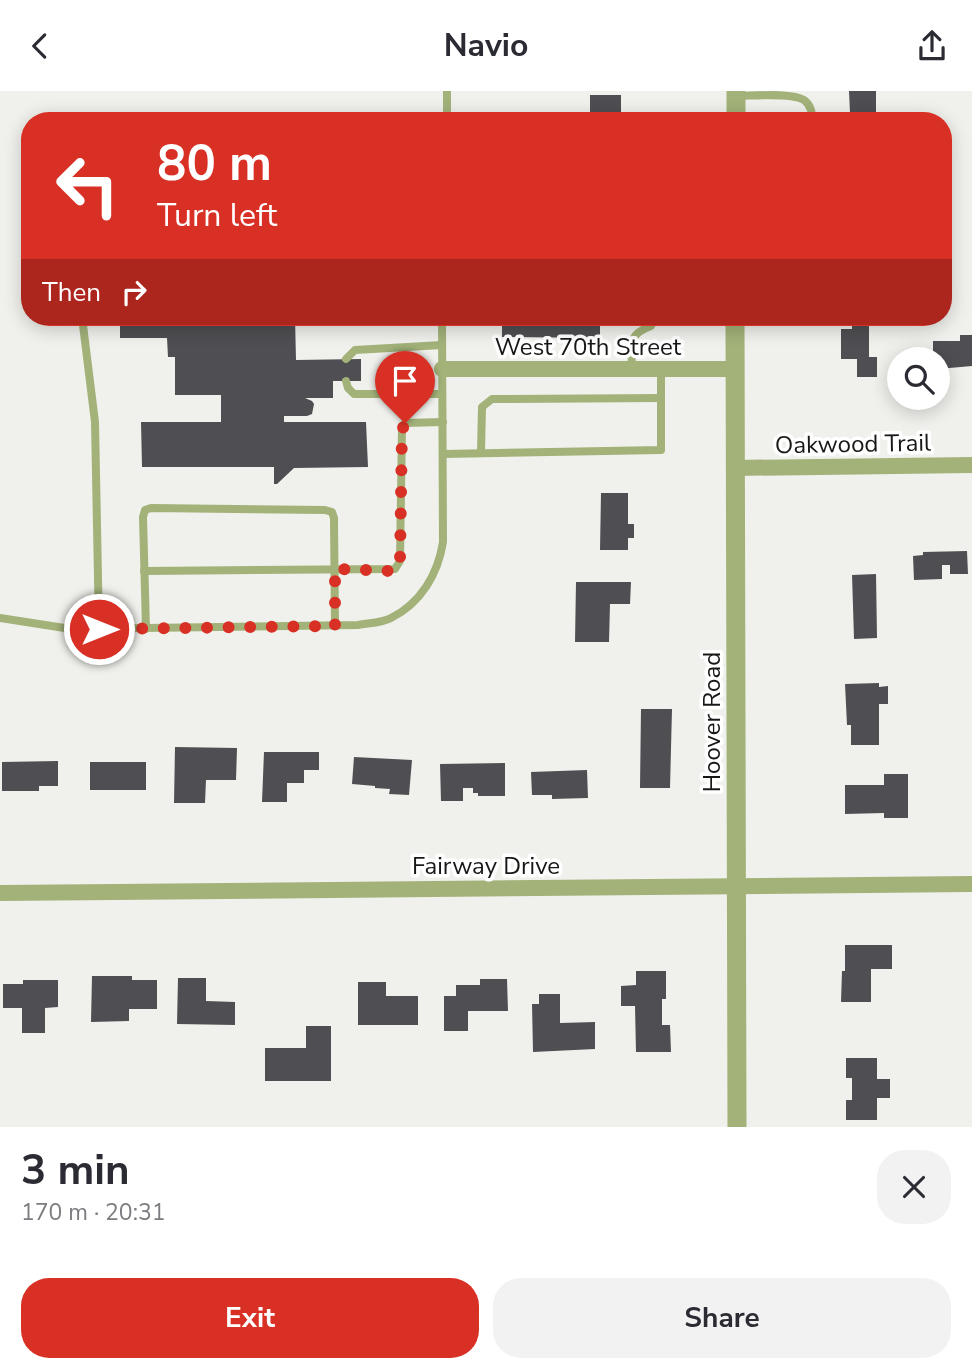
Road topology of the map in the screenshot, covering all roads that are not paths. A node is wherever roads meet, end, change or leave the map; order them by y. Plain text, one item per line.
1 (447, 91) edge
2 (736, 94) edge
3 (447, 112) edge
4 (736, 112) edge
5 (811, 112) edge
6 (83, 326) edge
7 (442, 326) edge
8 (651, 326) edge
9 (735, 326) edge
10 (442, 345) junction
11 (346, 359) dead end
12 (442, 369) junction
13 (632, 369) junction
14 (661, 369) junction
15 (735, 369) junction
16 (346, 381) dead end
17 (442, 394) junction
18 (661, 398) junction
19 (443, 422) junction
20 (481, 453) junction
21 (443, 454) junction
22 (972, 465) edge
23 (734, 468) junction
24 (335, 569) junction
25 (144, 571) junction
26 (0, 618) edge
27 (335, 626) junction
28 (99, 629) junction
29 (145, 629) junction
30 (972, 884) edge
31 (737, 887) junction
32 (0, 893) edge
33 (737, 1127) edge

1 - 3 lane
2 - 4 street
2 - 5 lane
6 - 28 lane
7 - 10 lane
8 - 13 lane
9 - 15 street, Hoover Road
10 - 11 lane
10 - 12 lane
12 - 13 street, West 70th Street
12 - 17 lane
13 - 14 street, West 70th Street
14 - 15 street, West 70th Street
14 - 18 lane
15 - 23 street, Hoover Road
16 - 17 lane
17 - 19 lane
18 - 20 lane
18 - 20 lane
19 - 21 lane
19 - 24 lane
20 - 21 lane
21 - 27 lane
22 - 23 street, Oakwood Trail
23 - 31 street, Hoover Road
24 - 25 lane
24 - 25 lane
24 - 27 lane
25 - 29 lane
26 - 28 lane
27 - 29 lane
28 - 29 lane
30 - 31 street, Fairway Drive
31 - 32 street, Fairway Drive
31 - 33 street, Hoover Road

